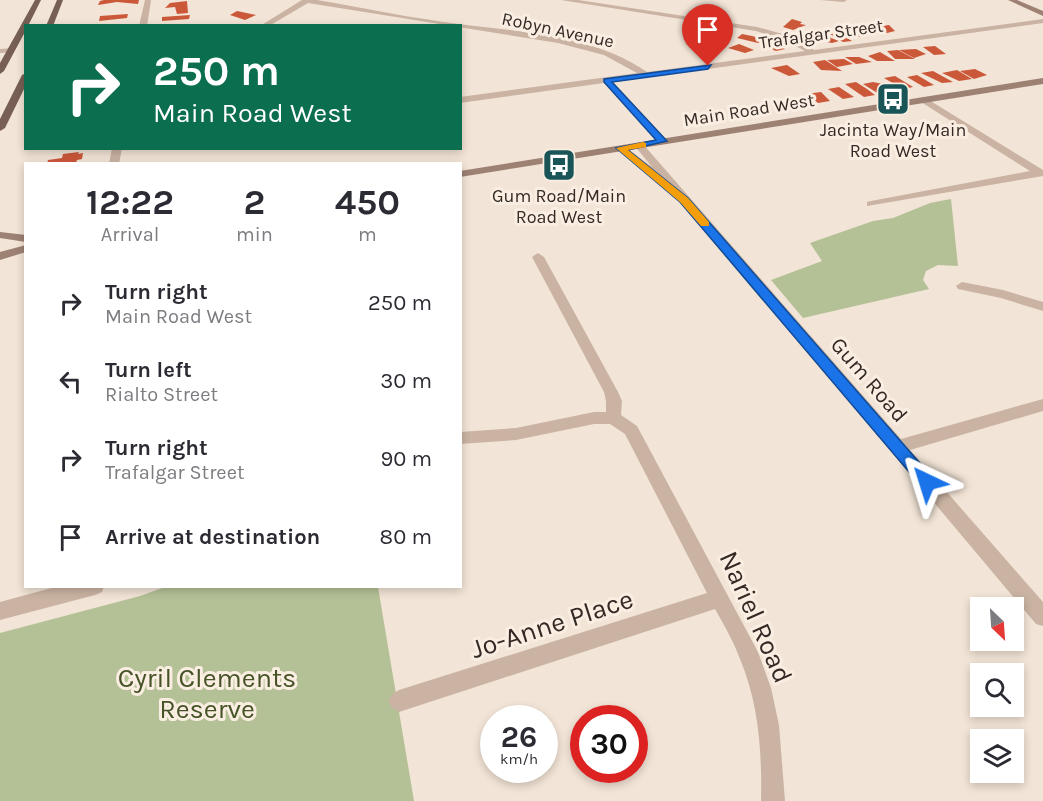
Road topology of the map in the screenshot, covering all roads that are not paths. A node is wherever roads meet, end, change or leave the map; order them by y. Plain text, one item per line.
1 (38, 0) edge
2 (60, 0) edge
3 (148, 0) edge
4 (306, 0) edge
5 (360, 0) edge
6 (564, 0) edge
7 (823, 0) edge
8 (844, 0) edge
9 (1011, 0) edge
10 (585, 2) edge
11 (348, 7) junction
12 (1043, 14) edge
13 (1043, 21) edge
14 (25, 24) edge
15 (50, 24) edge
16 (143, 24) edge
17 (266, 24) edge
18 (447, 24) edge
19 (24, 25) edge
20 (462, 26) edge
21 (24, 48) edge
22 (10, 50) junction
23 (0, 51) edge
24 (813, 52) junction
25 (0, 71) edge
26 (645, 75) junction
27 (24, 79) edge
28 (606, 80) junction
29 (1043, 81) edge
30 (462, 100) edge
31 (924, 100) junction
32 (0, 129) edge
33 (663, 141) junction
34 (639, 145) junction
35 (621, 148) junction
36 (1041, 173) edge
37 (462, 174) edge
38 (684, 200) junction
39 (871, 204) dead end
40 (0, 235) edge
41 (24, 241) edge
42 (24, 241) edge
43 (0, 246) edge
44 (24, 249) edge
45 (0, 256) edge
46 (538, 257) dead end
47 (962, 286) dead end
48 (1043, 307) edge
49 (1043, 405) edge
50 (613, 418) junction
51 (462, 438) edge
52 (897, 447) junction
53 (88, 588) edge
54 (721, 598) junction
55 (0, 611) edge
56 (1043, 617) edge
57 (399, 701) dead end
58 (773, 801) edge

1 - 14 main road
2 - 15 main road
3 - 16 street
4 - 11 street, Robyn Avenue
4 - 17 street
5 - 11 street
6 - 10 street
7 - 8 street
9 - 12 street
10 - 24 street
11 - 18 street, Robyn Avenue
13 - 24 street, Trafalgar Street
19 - 22 main road
20 - 26 street, Robyn Avenue
21 - 22 main road
22 - 23 street
22 - 25 main road
24 - 26 street, Trafalgar Street
26 - 28 street, Trafalgar Street
27 - 32 main road
28 - 30 street, Trafalgar Street
28 - 33 street
29 - 31 street, Main Road West
31 - 33 street, Main Road West
31 - 36 street
33 - 34 street, Main Road West
34 - 35 street, Main Road West
34 - 38 street, Gum Road
35 - 37 street, Main Road West
35 - 38 street, Gum Road
36 - 39 street
38 - 52 street, Gum Road
40 - 41 street
42 - 43 street
44 - 45 street
46 - 50 street
47 - 48 street
49 - 52 street
50 - 51 street
50 - 54 street, Nariel Road
52 - 56 street, Gum Road
53 - 55 street
54 - 57 street, Jo-Anne Place
54 - 58 street, Nariel Road

